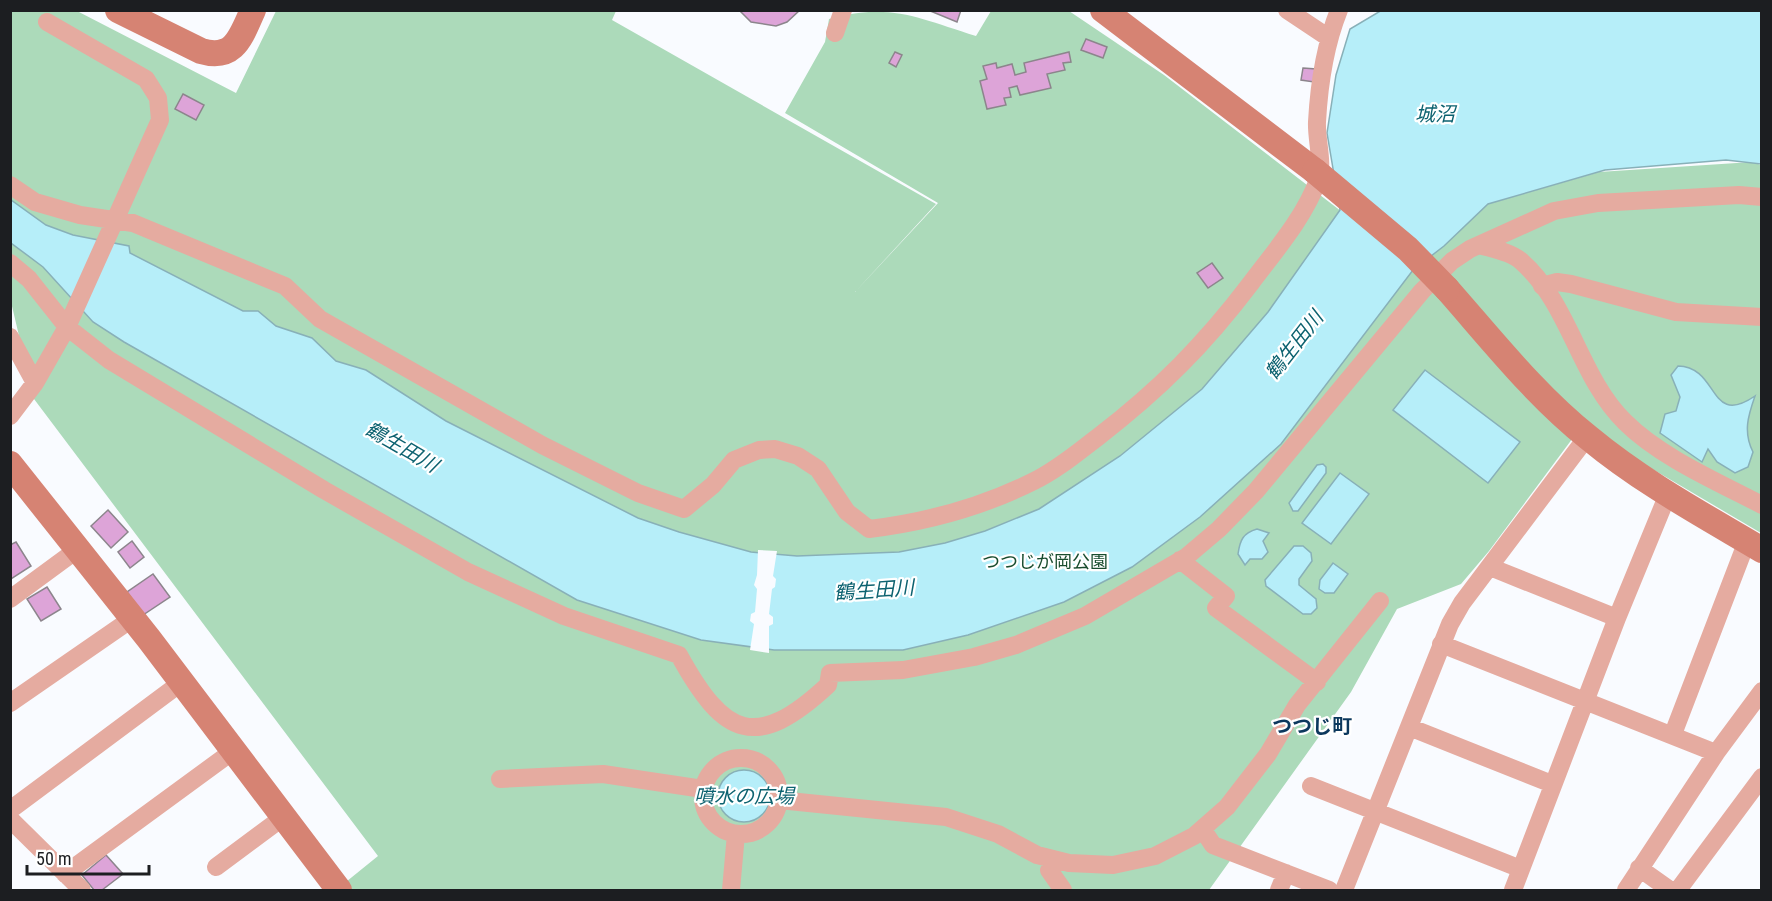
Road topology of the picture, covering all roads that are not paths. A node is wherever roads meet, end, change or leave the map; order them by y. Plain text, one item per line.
1 (118, 10) edge
2 (253, 10) edge
3 (843, 10) edge
4 (1103, 10) edge
5 (1287, 10) edge
6 (1339, 10) edge
7 (47, 22) dead end
8 (835, 33) dead end
9 (1329, 38) junction
10 (10, 185) edge
11 (1761, 197) edge
12 (113, 226) junction
13 (1479, 245) junction
14 (10, 263) edge
15 (1542, 286) junction
16 (1761, 318) edge
17 (69, 322) junction
18 (10, 337) edge
19 (35, 383) junction
20 (10, 416) edge
21 (1587, 437) junction
22 (10, 464) edge
23 (1668, 494) junction
24 (1761, 505) edge
25 (1754, 546) edge
26 (78, 549) junction
27 (1180, 560) junction
28 (1490, 567) junction
29 (10, 599) edge
30 (1380, 601) dead end
31 (133, 618) junction
32 (1617, 618) junction
33 (1441, 644) junction
34 (182, 682) junction
35 (1317, 682) junction
36 (1761, 691) edge
37 (1585, 699) junction
38 (10, 704) edge
39 (1408, 727) junction
40 (1673, 734) junction
41 (232, 751) junction
42 (1716, 753) junction
43 (1761, 777) edge
44 (500, 779) dead end
45 (1552, 784) junction
46 (1311, 786) dead end
47 (703, 789) junction
48 (779, 800) junction
49 (10, 810) edge
50 (1375, 811) junction
51 (282, 818) junction
52 (10, 819) edge
53 (1203, 830) junction
54 (736, 834) junction
55 (216, 867) dead end
56 (1639, 868) junction
57 (1521, 869) junction
58 (1049, 870) dead end
59 (1286, 873) junction
60 (65, 874) junction
61 (82, 891) edge
62 (339, 891) edge
63 (731, 891) edge
64 (1063, 891) edge
65 (1279, 891) edge
66 (1329, 891) edge
67 (1344, 891) edge
68 (1513, 891) edge
69 (1626, 891) edge
70 (1670, 891) edge
71 (1678, 891) edge

1 - 2 street
3 - 8 street
4 - 21 street, bridge
5 - 9 street
6 - 9 street
7 - 12 street
9 - 12 street
10 - 12 street
11 - 13 street
12 - 17 street
13 - 15 street
13 - 27 street
14 - 17 street
15 - 16 street
15 - 24 street
17 - 19 street
17 - 27 street
18 - 19 street
19 - 20 street
21 - 23 street
21 - 28 street
22 - 26 street
23 - 25 street
23 - 32 street
25 - 40 street
26 - 29 street
26 - 31 street
27 - 35 street
28 - 32 street
28 - 33 street
30 - 35 street
31 - 34 street
31 - 38 street
32 - 37 street
33 - 37 street
33 - 39 street
34 - 41 street
34 - 49 street
35 - 53 street
36 - 42 street
37 - 40 street
37 - 45 street
39 - 45 street
39 - 50 street
40 - 42 street
41 - 51 street
41 - 60 street
42 - 56 street
43 - 71 street
44 - 47 street
45 - 57 street
46 - 50 street
47 - 48 street
47 - 54 street
48 - 53 street
48 - 54 street
50 - 57 street
50 - 67 street
51 - 55 street
51 - 62 street
52 - 60 street
53 - 59 street
54 - 63 street
56 - 69 street
56 - 70 street
57 - 68 street
58 - 64 street
59 - 65 street
59 - 66 street
60 - 61 street

